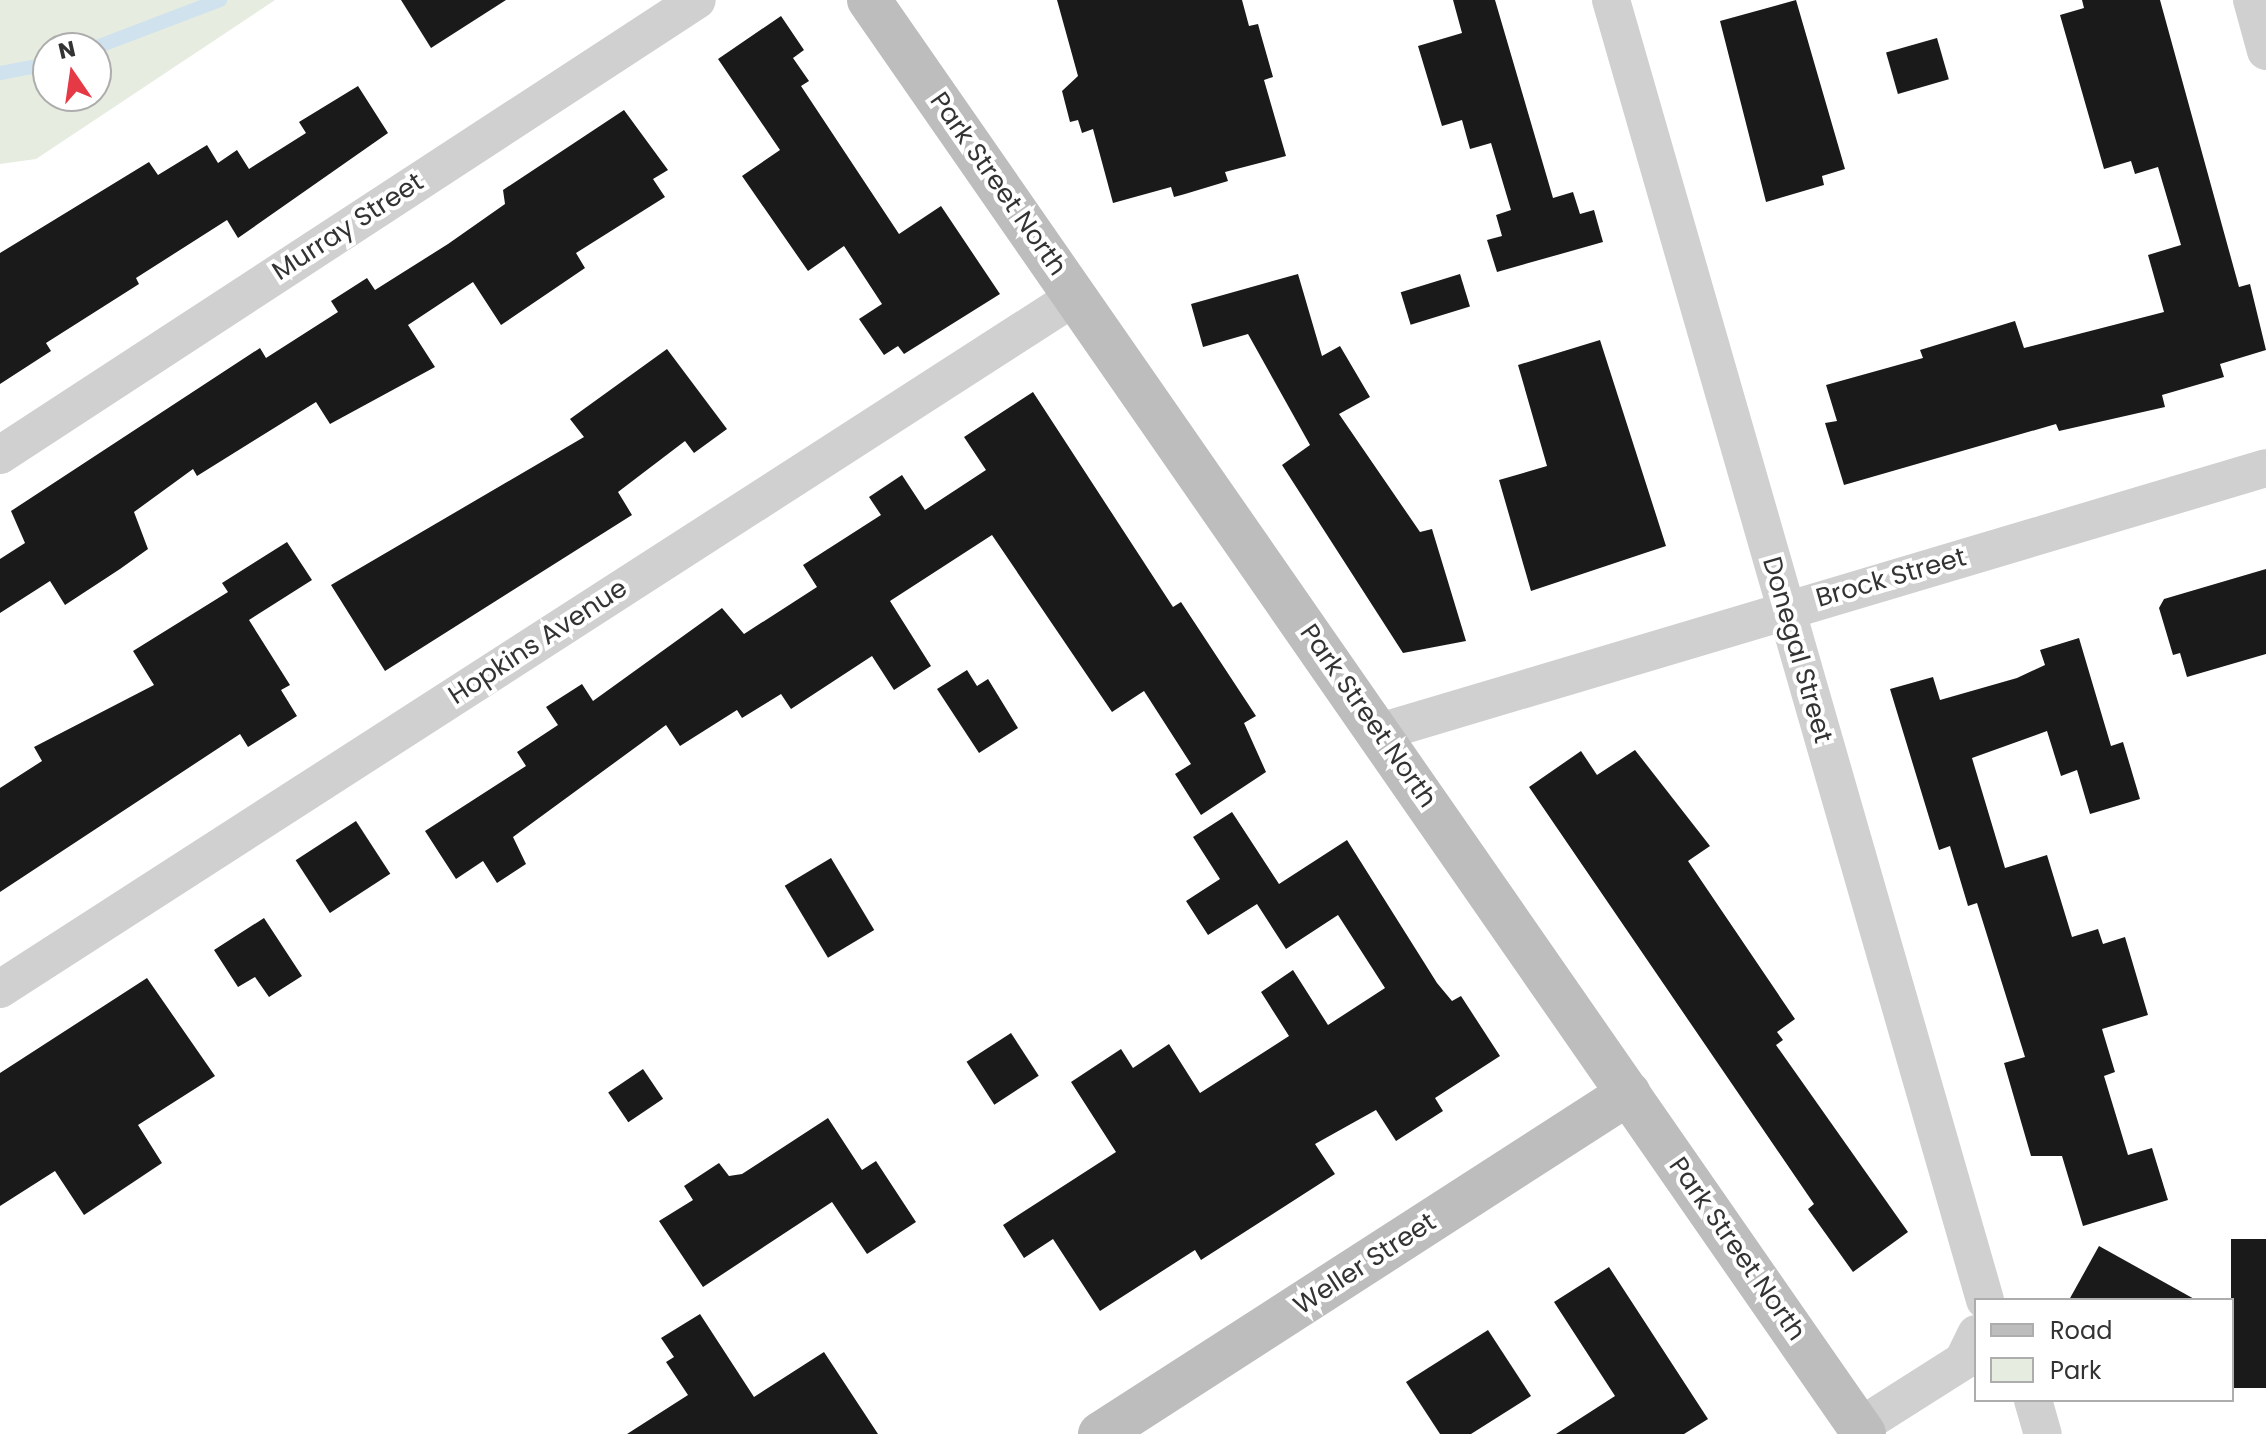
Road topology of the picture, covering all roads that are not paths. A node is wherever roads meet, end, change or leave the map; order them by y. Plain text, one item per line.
1 (697, 0) edge
2 (869, 0) edge
3 (1611, 0) edge
4 (2252, 0) edge
5 (2266, 51) edge
6 (1076, 296) junction
7 (0, 455) edge
8 (2266, 468) edge
9 (1785, 609) junction
10 (1380, 732) junction
11 (0, 989) edge
12 (1629, 1093) junction
13 (1984, 1298) edge
14 (1974, 1338) edge
15 (2034, 1402) edge
16 (1862, 1430) edge
17 (1100, 1434) edge
18 (2043, 1434) edge

1 - 7 street, Murray Street
2 - 6 street, Park Street North
3 - 9 street, Donegal Street
4 - 5 street
6 - 10 street, Park Street North
6 - 11 street, Hopkins Avenue
8 - 9 street, Brock Street
9 - 10 street, Brock Street
9 - 13 street, Donegal Street
10 - 12 street, Park Street North
12 - 16 street, Park Street North
12 - 17 street, Weller Street
14 - 16 street
15 - 18 street

